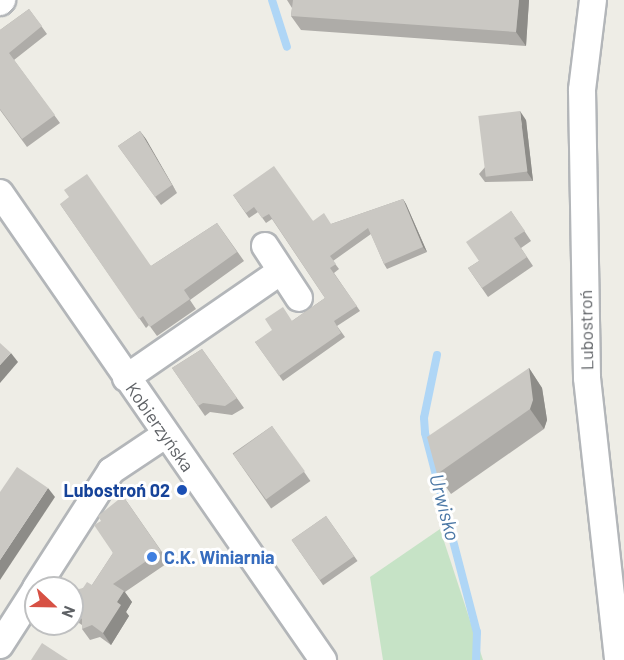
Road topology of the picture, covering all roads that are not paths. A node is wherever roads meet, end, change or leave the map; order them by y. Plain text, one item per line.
1 (593, 0) edge
2 (0, 193) edge
3 (265, 246) dead end
4 (281, 271) junction
5 (299, 298) dead end
6 (126, 378) junction
7 (165, 435) junction
8 (44, 576) edge
9 (24, 607) edge
10 (0, 645) edge
11 (322, 660) edge
12 (618, 660) edge

1 - 12 street, Lubostroń
2 - 6 street, Kobierzyńska
3 - 4 street
4 - 5 street
4 - 6 street
6 - 7 street, Kobierzyńska
7 - 8 street
7 - 11 street, Kobierzyńska
9 - 10 street

